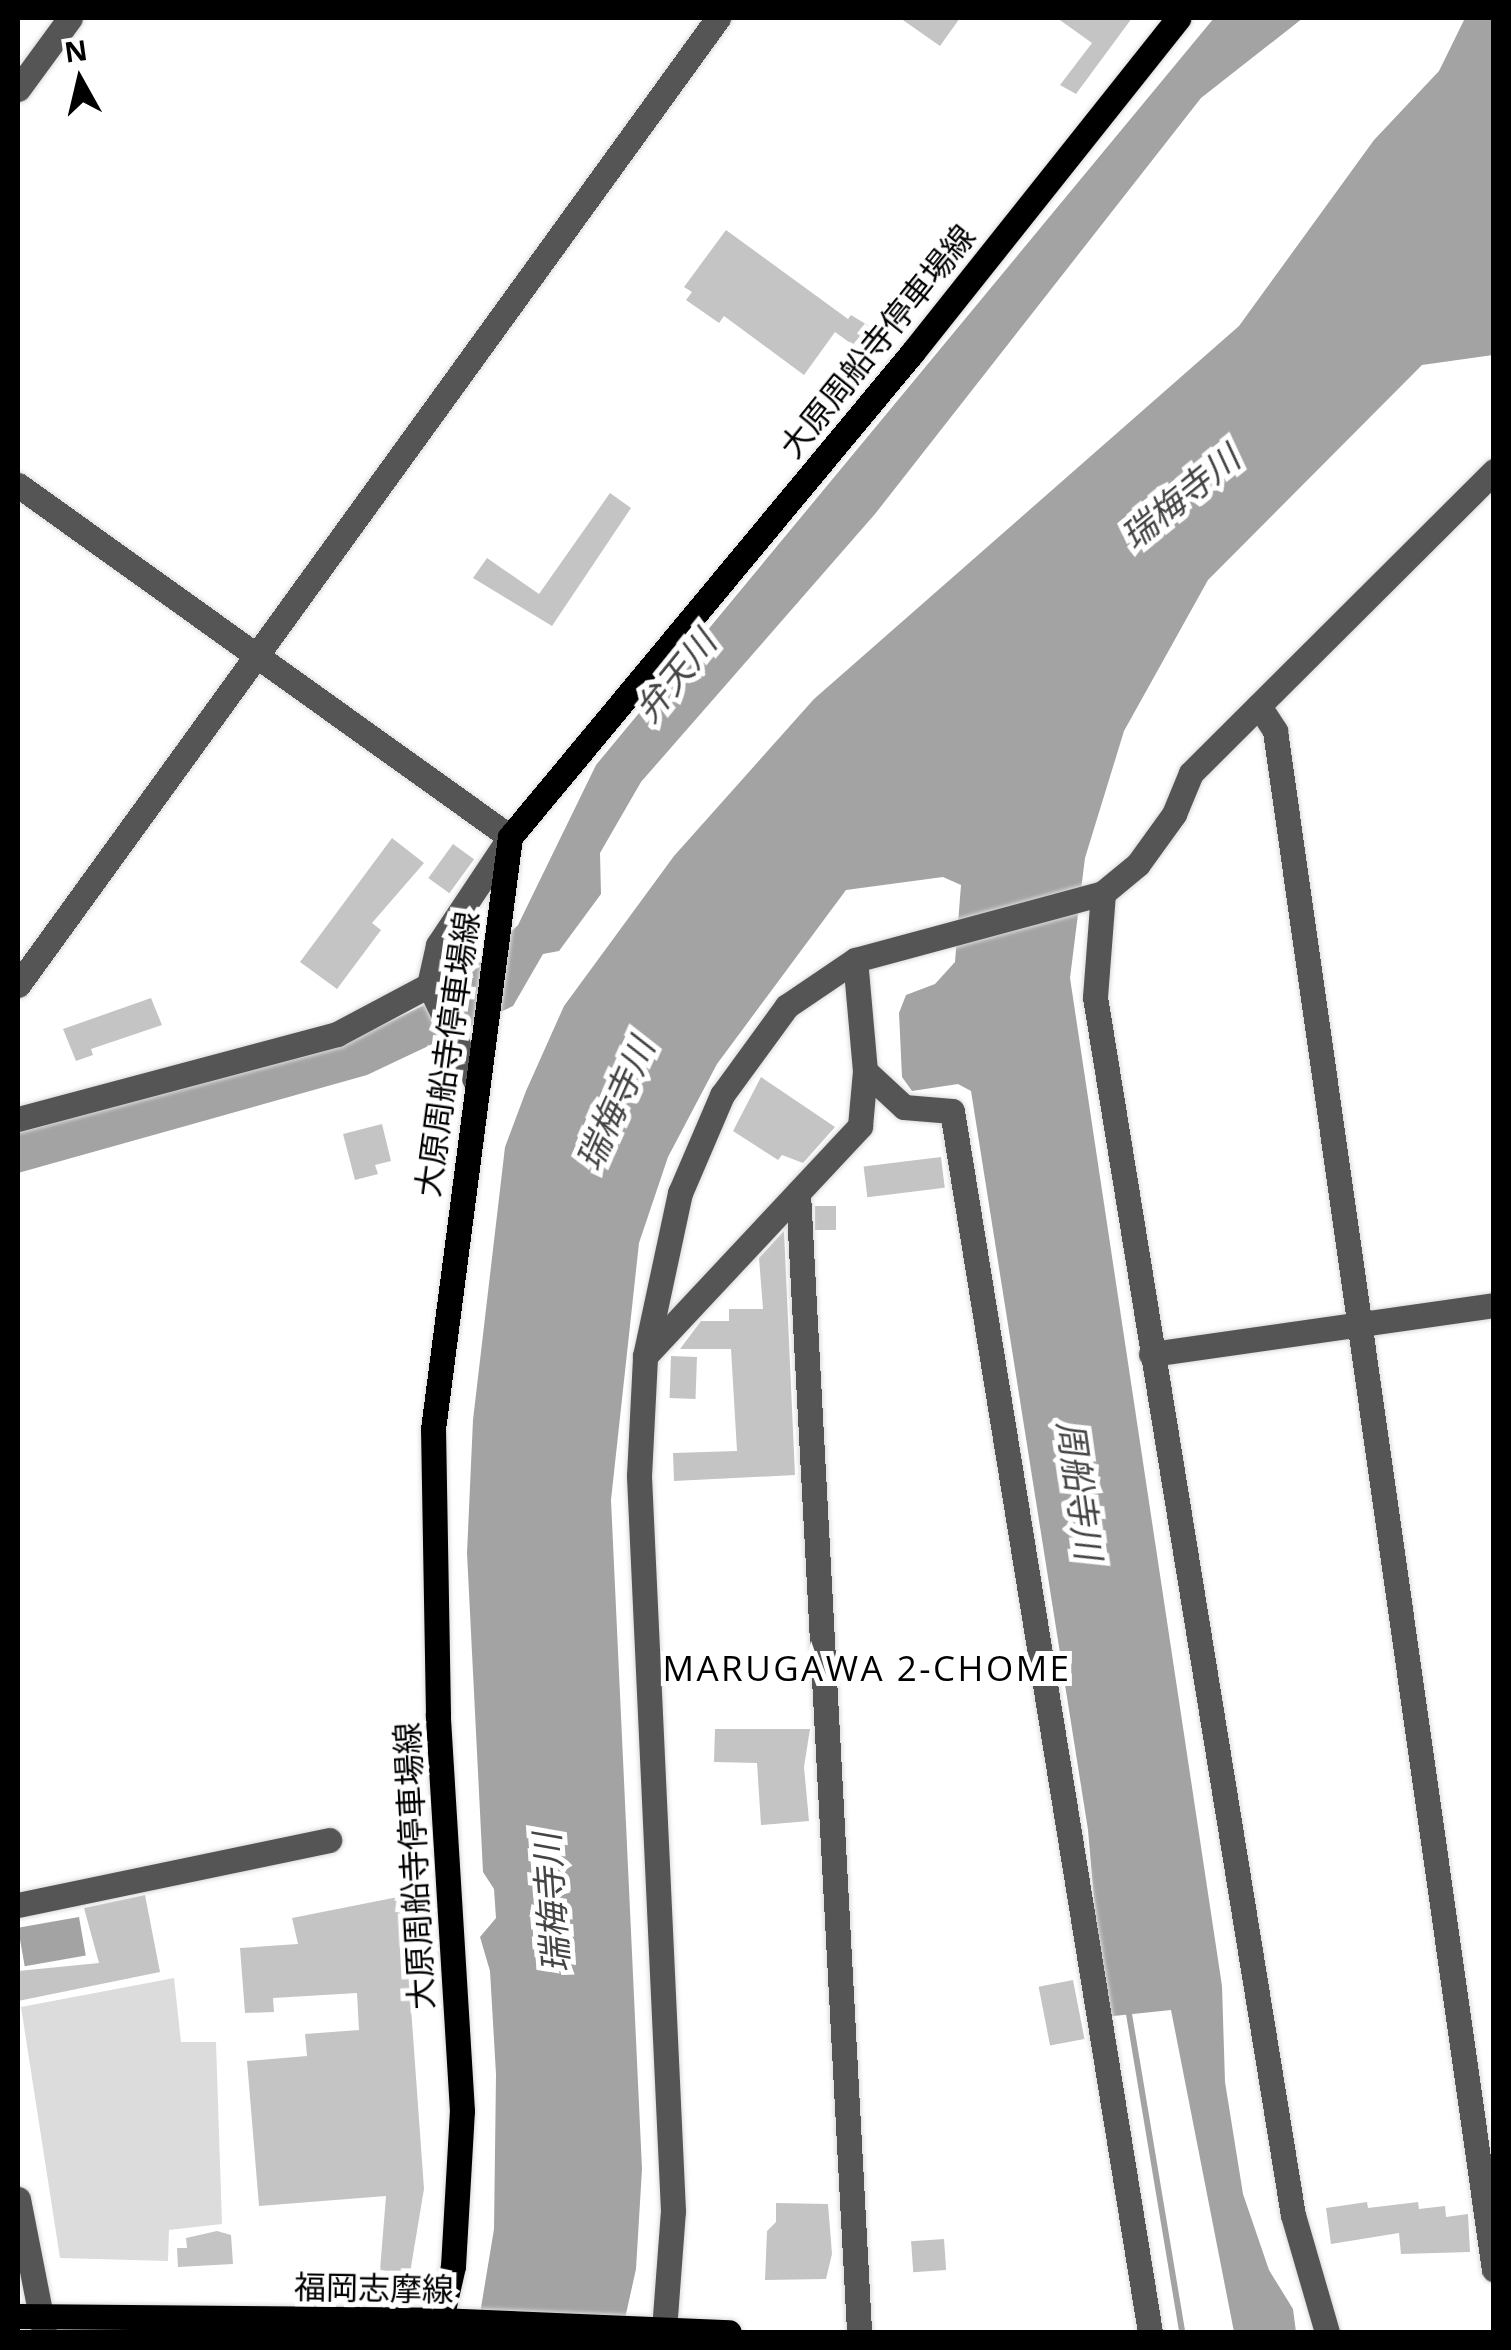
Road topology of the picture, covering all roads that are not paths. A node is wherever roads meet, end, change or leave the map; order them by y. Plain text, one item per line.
1 (70, 18) edge
2 (718, 18) edge
3 (1178, 18) edge
4 (18, 90) edge
5 (1485, 480) edge
6 (18, 485) edge
7 (1494, 508) edge
8 (252, 656) junction
9 (1259, 706) junction
10 (510, 836) junction
11 (1103, 893) junction
12 (854, 960) junction
13 (18, 985) edge
14 (430, 985) junction
15 (865, 1071) junction
16 (475, 1080) junction
17 (18, 1119) edge
18 (798, 1192) junction
19 (1494, 1305) edge
20 (1357, 1327) junction
21 (1151, 1354) junction
22 (645, 1356) junction
23 (329, 1840) dead end
24 (18, 1905) edge
25 (18, 2200) edge
26 (1494, 2269) edge
27 (34, 2321) edge
28 (438, 2326) edge
29 (664, 2330) junction
30 (730, 2332) edge
31 (859, 2332) edge
32 (1150, 2332) edge
33 (1328, 2332) edge

1 - 4 street
2 - 8 street
3 - 10 main road, 大原周船寺停車場線
5 - 7 street
5 - 9 street
6 - 8 street
8 - 10 street
8 - 13 street
9 - 11 street
9 - 20 street
10 - 14 street
10 - 16 main road, 大原周船寺停車場線
11 - 12 street
11 - 21 street
12 - 15 street
12 - 22 street
14 - 16 street
14 - 17 street
15 - 18 street
15 - 32 street
16 - 28 main road, 大原周船寺停車場線
18 - 22 street
18 - 31 street
19 - 20 street
20 - 21 street
20 - 26 street
21 - 33 street
22 - 29 street
23 - 24 street
25 - 27 street
27 - 28 main road, 福岡志摩線
28 - 29 main road, 福岡志摩線
29 - 30 main road, 福岡志摩線

